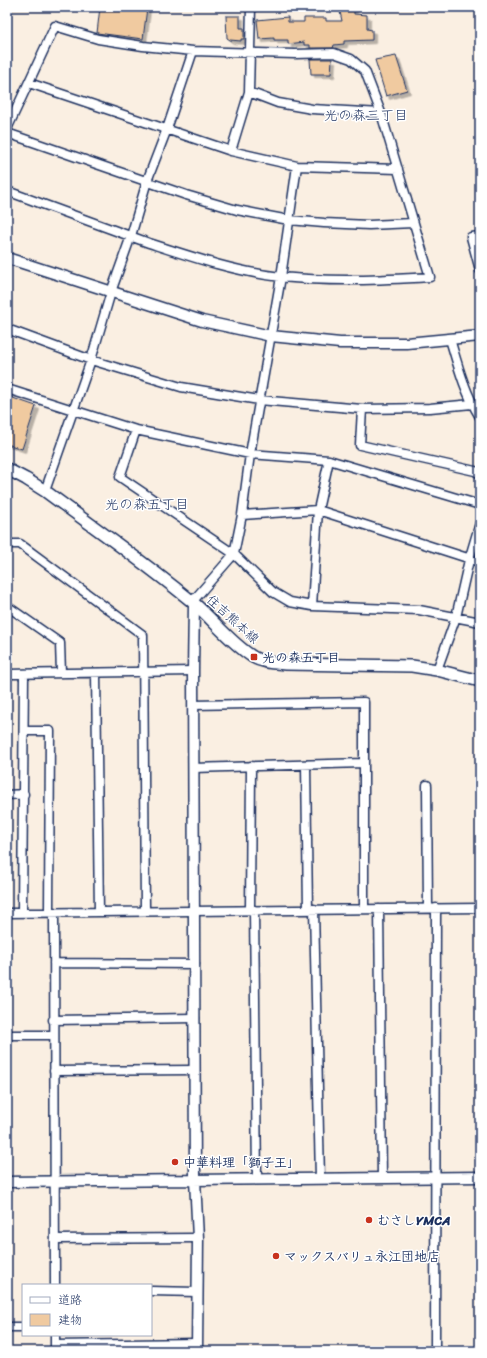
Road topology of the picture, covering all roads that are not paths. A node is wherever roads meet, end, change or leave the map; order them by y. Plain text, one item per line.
1 (251, 7) edge
2 (193, 51) junction
3 (250, 53) junction
4 (28, 83) junction
5 (249, 92) junction
6 (381, 113) junction
7 (7, 129) edge
8 (167, 129) junction
9 (7, 133) edge
10 (231, 151) junction
11 (297, 166) junction
12 (398, 169) junction
13 (147, 182) junction
14 (7, 191) edge
15 (289, 220) junction
16 (413, 223) junction
17 (131, 236) junction
18 (480, 236) edge
19 (7, 258) edge
20 (480, 270) edge
21 (281, 277) junction
22 (111, 292) junction
23 (7, 329) edge
24 (270, 336) junction
25 (480, 336) edge
26 (450, 339) junction
27 (91, 360) junction
28 (7, 389) edge
29 (259, 400) junction
30 (472, 404) junction
31 (362, 409) junction
32 (73, 411) junction
33 (480, 417) edge
34 (136, 430) junction
35 (250, 454) junction
36 (329, 460) junction
37 (7, 469) edge
38 (480, 474) edge
39 (45, 491) junction
40 (480, 505) edge
41 (318, 510) junction
42 (242, 514) junction
43 (480, 523) edge
44 (7, 544) edge
45 (234, 554) junction
46 (468, 560) junction
47 (480, 562) edge
48 (193, 603) junction
49 (7, 606) edge
50 (312, 606) junction
51 (456, 617) junction
52 (480, 622) edge
53 (437, 670) junction
54 (192, 671) junction
55 (143, 672) junction
56 (60, 673) junction
57 (96, 673) junction
58 (7, 674) edge
59 (24, 674) junction
60 (480, 681) edge
61 (193, 705) junction
62 (24, 731) junction
63 (364, 763) junction
64 (306, 765) junction
65 (251, 766) junction
66 (193, 768) junction
67 (427, 785) dead end
68 (24, 794) junction
69 (7, 795) edge
70 (432, 908) junction
71 (480, 908) edge
72 (311, 909) junction
73 (364, 909) junction
74 (379, 909) junction
75 (252, 910) junction
76 (145, 911) junction
77 (194, 911) junction
78 (22, 912) junction
79 (51, 912) junction
80 (99, 912) junction
81 (7, 913) edge
82 (54, 963) junction
83 (194, 964) junction
84 (195, 1018) junction
85 (53, 1020) junction
86 (53, 1034) junction
87 (7, 1035) edge
88 (195, 1070) junction
89 (54, 1071) junction
90 (434, 1177) junction
91 (480, 1177) edge
92 (382, 1178) junction
93 (257, 1179) junction
94 (320, 1179) junction
95 (195, 1180) junction
96 (7, 1182) edge
97 (55, 1182) junction
98 (198, 1238) junction
99 (55, 1239) junction
100 (55, 1284) edge
101 (152, 1291) edge
102 (197, 1292) junction
103 (7, 1327) edge
104 (22, 1327) edge
105 (55, 1336) edge
106 (197, 1347) edge
107 (55, 1348) edge
108 (106, 1348) edge
109 (435, 1351) edge

1 - 3 street
2 - 3 street
2 - 4 street
2 - 8 street
3 - 5 street
3 - 6 street
4 - 7 street
4 - 8 street
5 - 6 street
5 - 10 street
6 - 12 street
8 - 10 street
8 - 13 street
9 - 13 street
10 - 11 street
11 - 12 street
11 - 15 street
12 - 16 street
13 - 15 street
13 - 17 street
14 - 17 street
15 - 16 street
15 - 21 street
16 - 21 street
17 - 21 street
17 - 22 street
18 - 20 street
19 - 22 street
21 - 24 street
22 - 24 street
22 - 27 street
23 - 27 street
24 - 26 street
24 - 29 street
25 - 26 street
26 - 30 street
27 - 29 street
27 - 32 street
28 - 32 street
29 - 31 street
29 - 35 street
30 - 31 street
30 - 33 street
31 - 38 street
32 - 34 street
32 - 39 street
34 - 35 street
34 - 45 street
35 - 36 street
35 - 42 street
36 - 40 street
36 - 41 street
37 - 39 main road, 住吉熊本線
39 - 48 main road, 住吉熊本線
41 - 42 street
41 - 46 street
41 - 50 street
42 - 45 street
43 - 46 street
44 - 55 street
45 - 48 street
45 - 50 street
46 - 47 street
46 - 51 street
48 - 53 main road, 住吉熊本線
48 - 54 street
49 - 56 street
50 - 51 street
51 - 52 street
51 - 53 street
53 - 60 main road, 住吉熊本線
54 - 55 street
54 - 61 street
55 - 57 street
55 - 76 street
56 - 57 street
56 - 59 street
57 - 80 street
58 - 59 street
59 - 62 street
61 - 63 street
61 - 66 street
62 - 68 street
62 - 79 street
63 - 64 street
63 - 73 street
64 - 65 street
64 - 72 street
65 - 66 street
65 - 75 street
66 - 77 street
67 - 70 street
68 - 69 street
68 - 78 street
70 - 71 street
70 - 74 street
70 - 90 street
72 - 73 street
72 - 75 street
72 - 94 street
73 - 74 street
74 - 92 street
75 - 77 street
75 - 93 street
76 - 77 street
76 - 80 street
77 - 83 street
78 - 79 street
78 - 81 street
79 - 80 street
79 - 82 street
82 - 83 street
82 - 85 street
83 - 84 street
84 - 85 street
84 - 88 street
85 - 86 street
86 - 87 street
86 - 89 street
88 - 89 street
88 - 95 street
89 - 97 street
90 - 91 street
90 - 92 street
90 - 109 street
92 - 94 street
93 - 94 street
93 - 95 street
95 - 97 street
95 - 98 street
96 - 97 street
97 - 99 street
98 - 99 street
98 - 102 street
99 - 100 street
101 - 102 street
102 - 106 street
103 - 104 street
105 - 107 street
106 - 108 street
107 - 108 street

